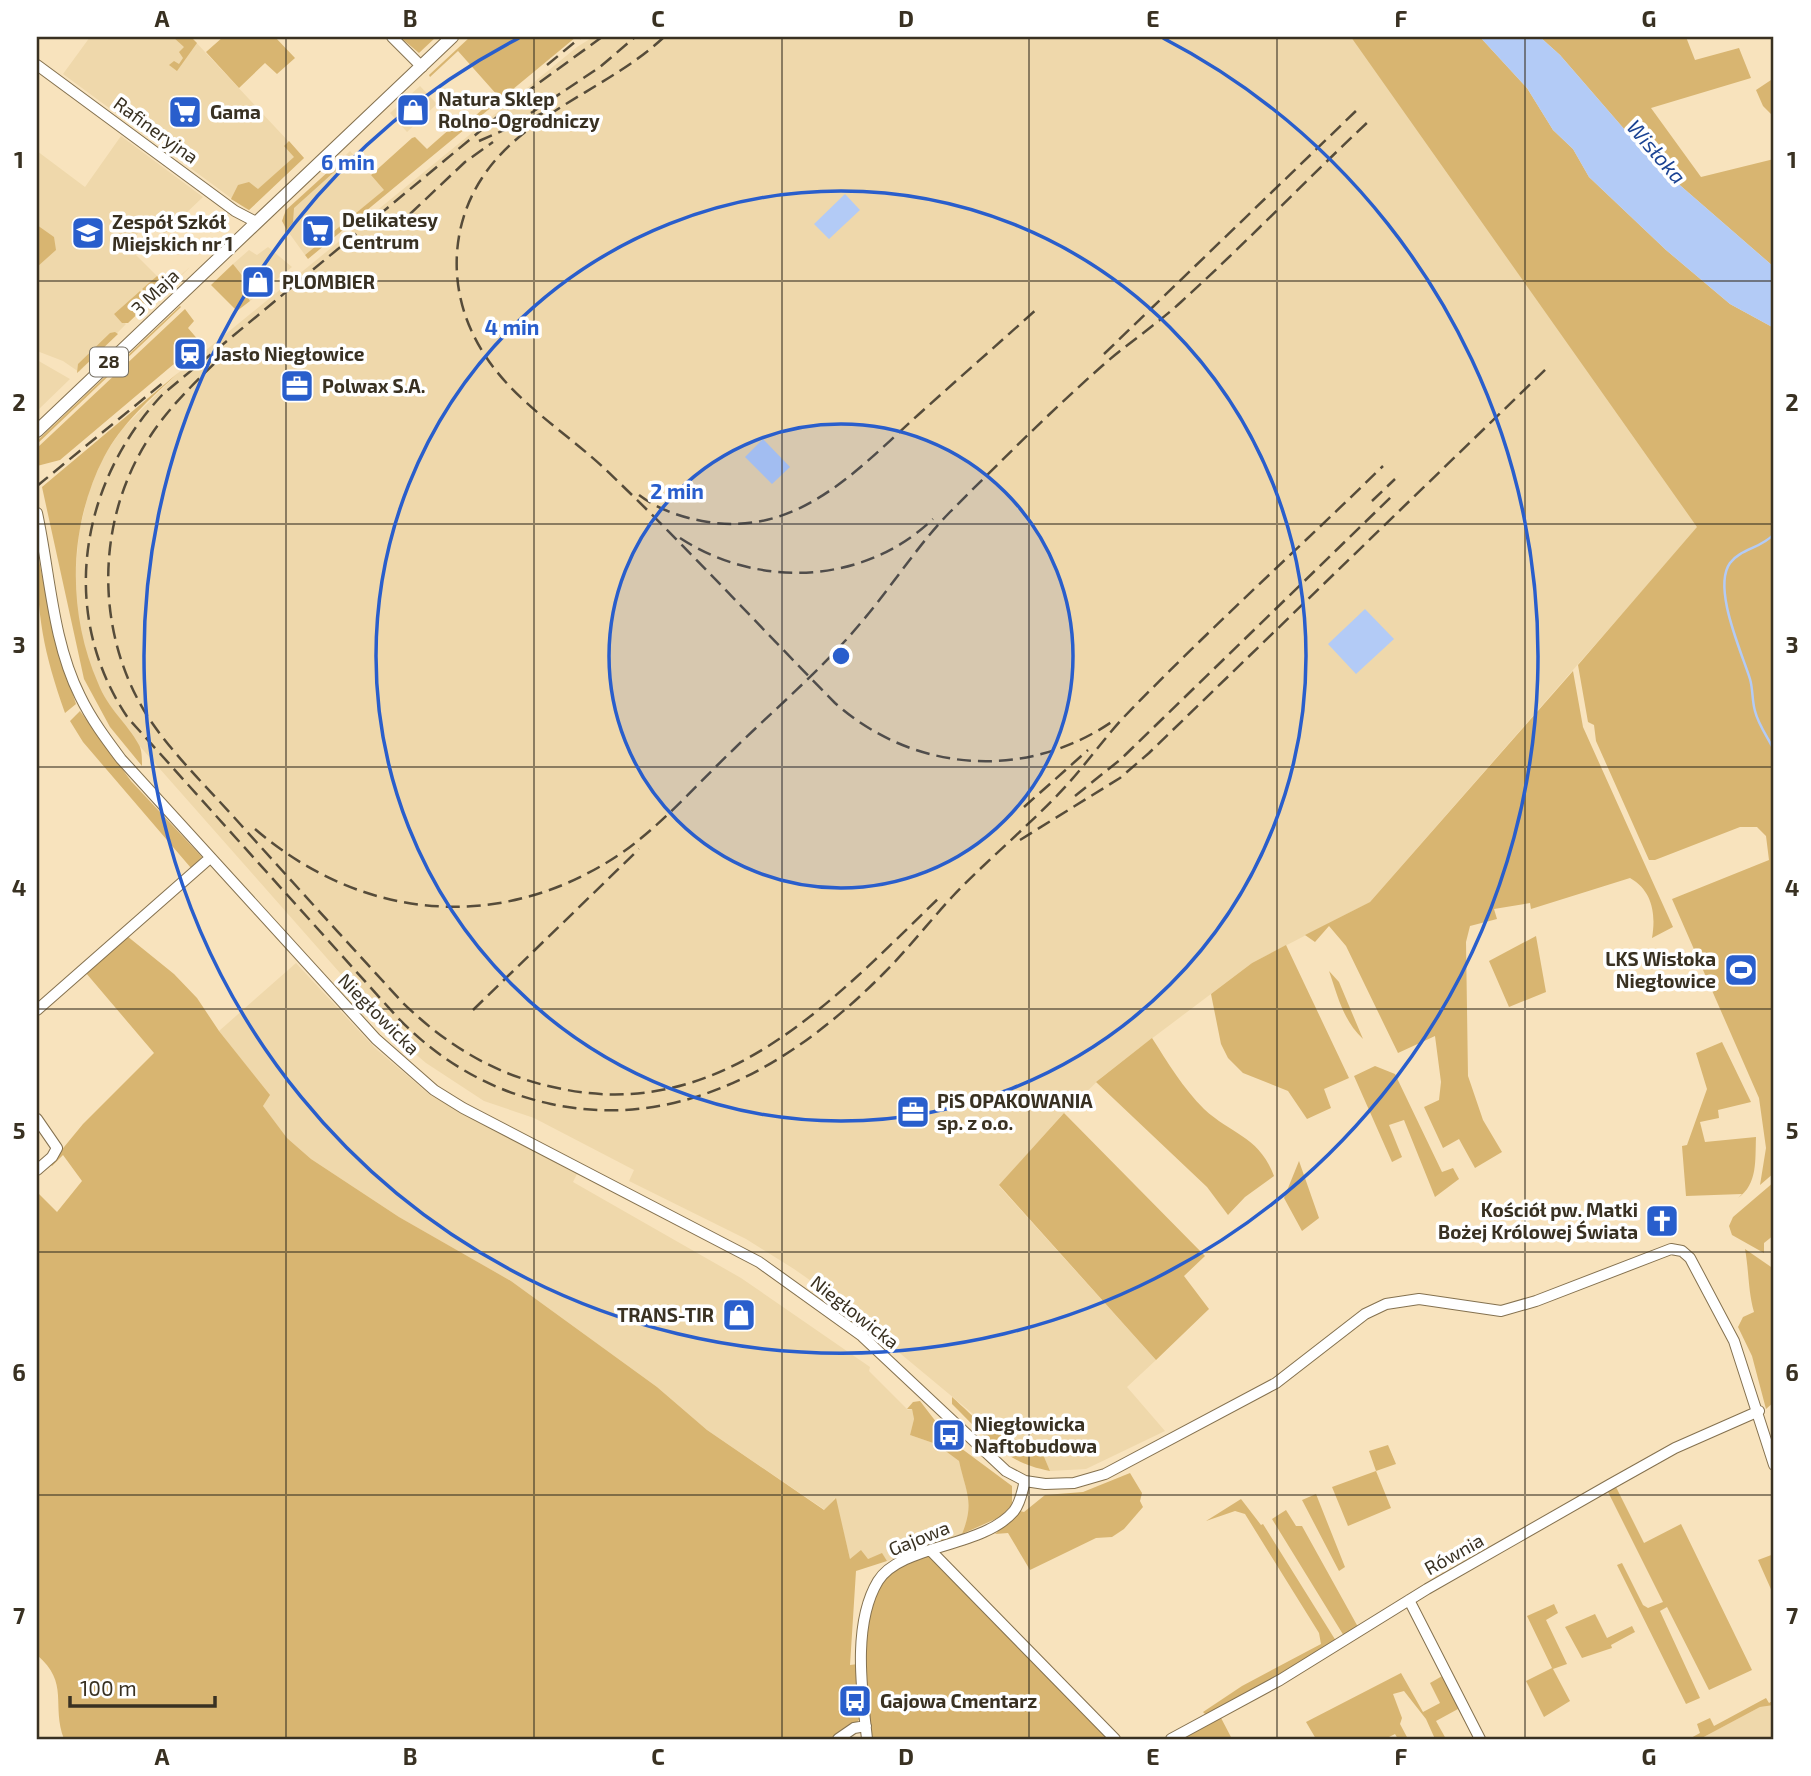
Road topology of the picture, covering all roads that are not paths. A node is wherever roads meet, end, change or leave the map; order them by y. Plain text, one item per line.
1 (392, 37) edge
2 (453, 37) edge
3 (37, 65) edge
4 (422, 66) junction
5 (256, 222) junction
6 (37, 431) edge
7 (37, 513) edge
8 (210, 858) junction
9 (37, 1010) edge
10 (37, 1119) edge
11 (37, 1170) edge
12 (1759, 1411) junction
13 (1774, 1465) edge
14 (1026, 1481) junction
15 (930, 1552) junction
16 (1409, 1600) junction
17 (866, 1726) junction
18 (838, 1739) edge
19 (867, 1739) edge
20 (1115, 1739) edge
21 (1171, 1739) edge
22 (1480, 1739) edge

1 - 4 street
2 - 4 main road, 3 Maja / 28
3 - 5 street, Rafineryjna
4 - 5 main road, 3 Maja / 28
5 - 6 main road, 3 Maja / 28
7 - 8 street, Niegłowicka
8 - 9 street
8 - 14 street, Niegłowicka
10 - 11 street
12 - 13 street, Niegłowicka
12 - 14 street, Niegłowicka
12 - 16 street, Równia
14 - 15 street, Gajowa
15 - 17 street, Gajowa
15 - 20 street
16 - 21 street, Równia
16 - 22 street
17 - 18 street
17 - 19 street, Gajowa

